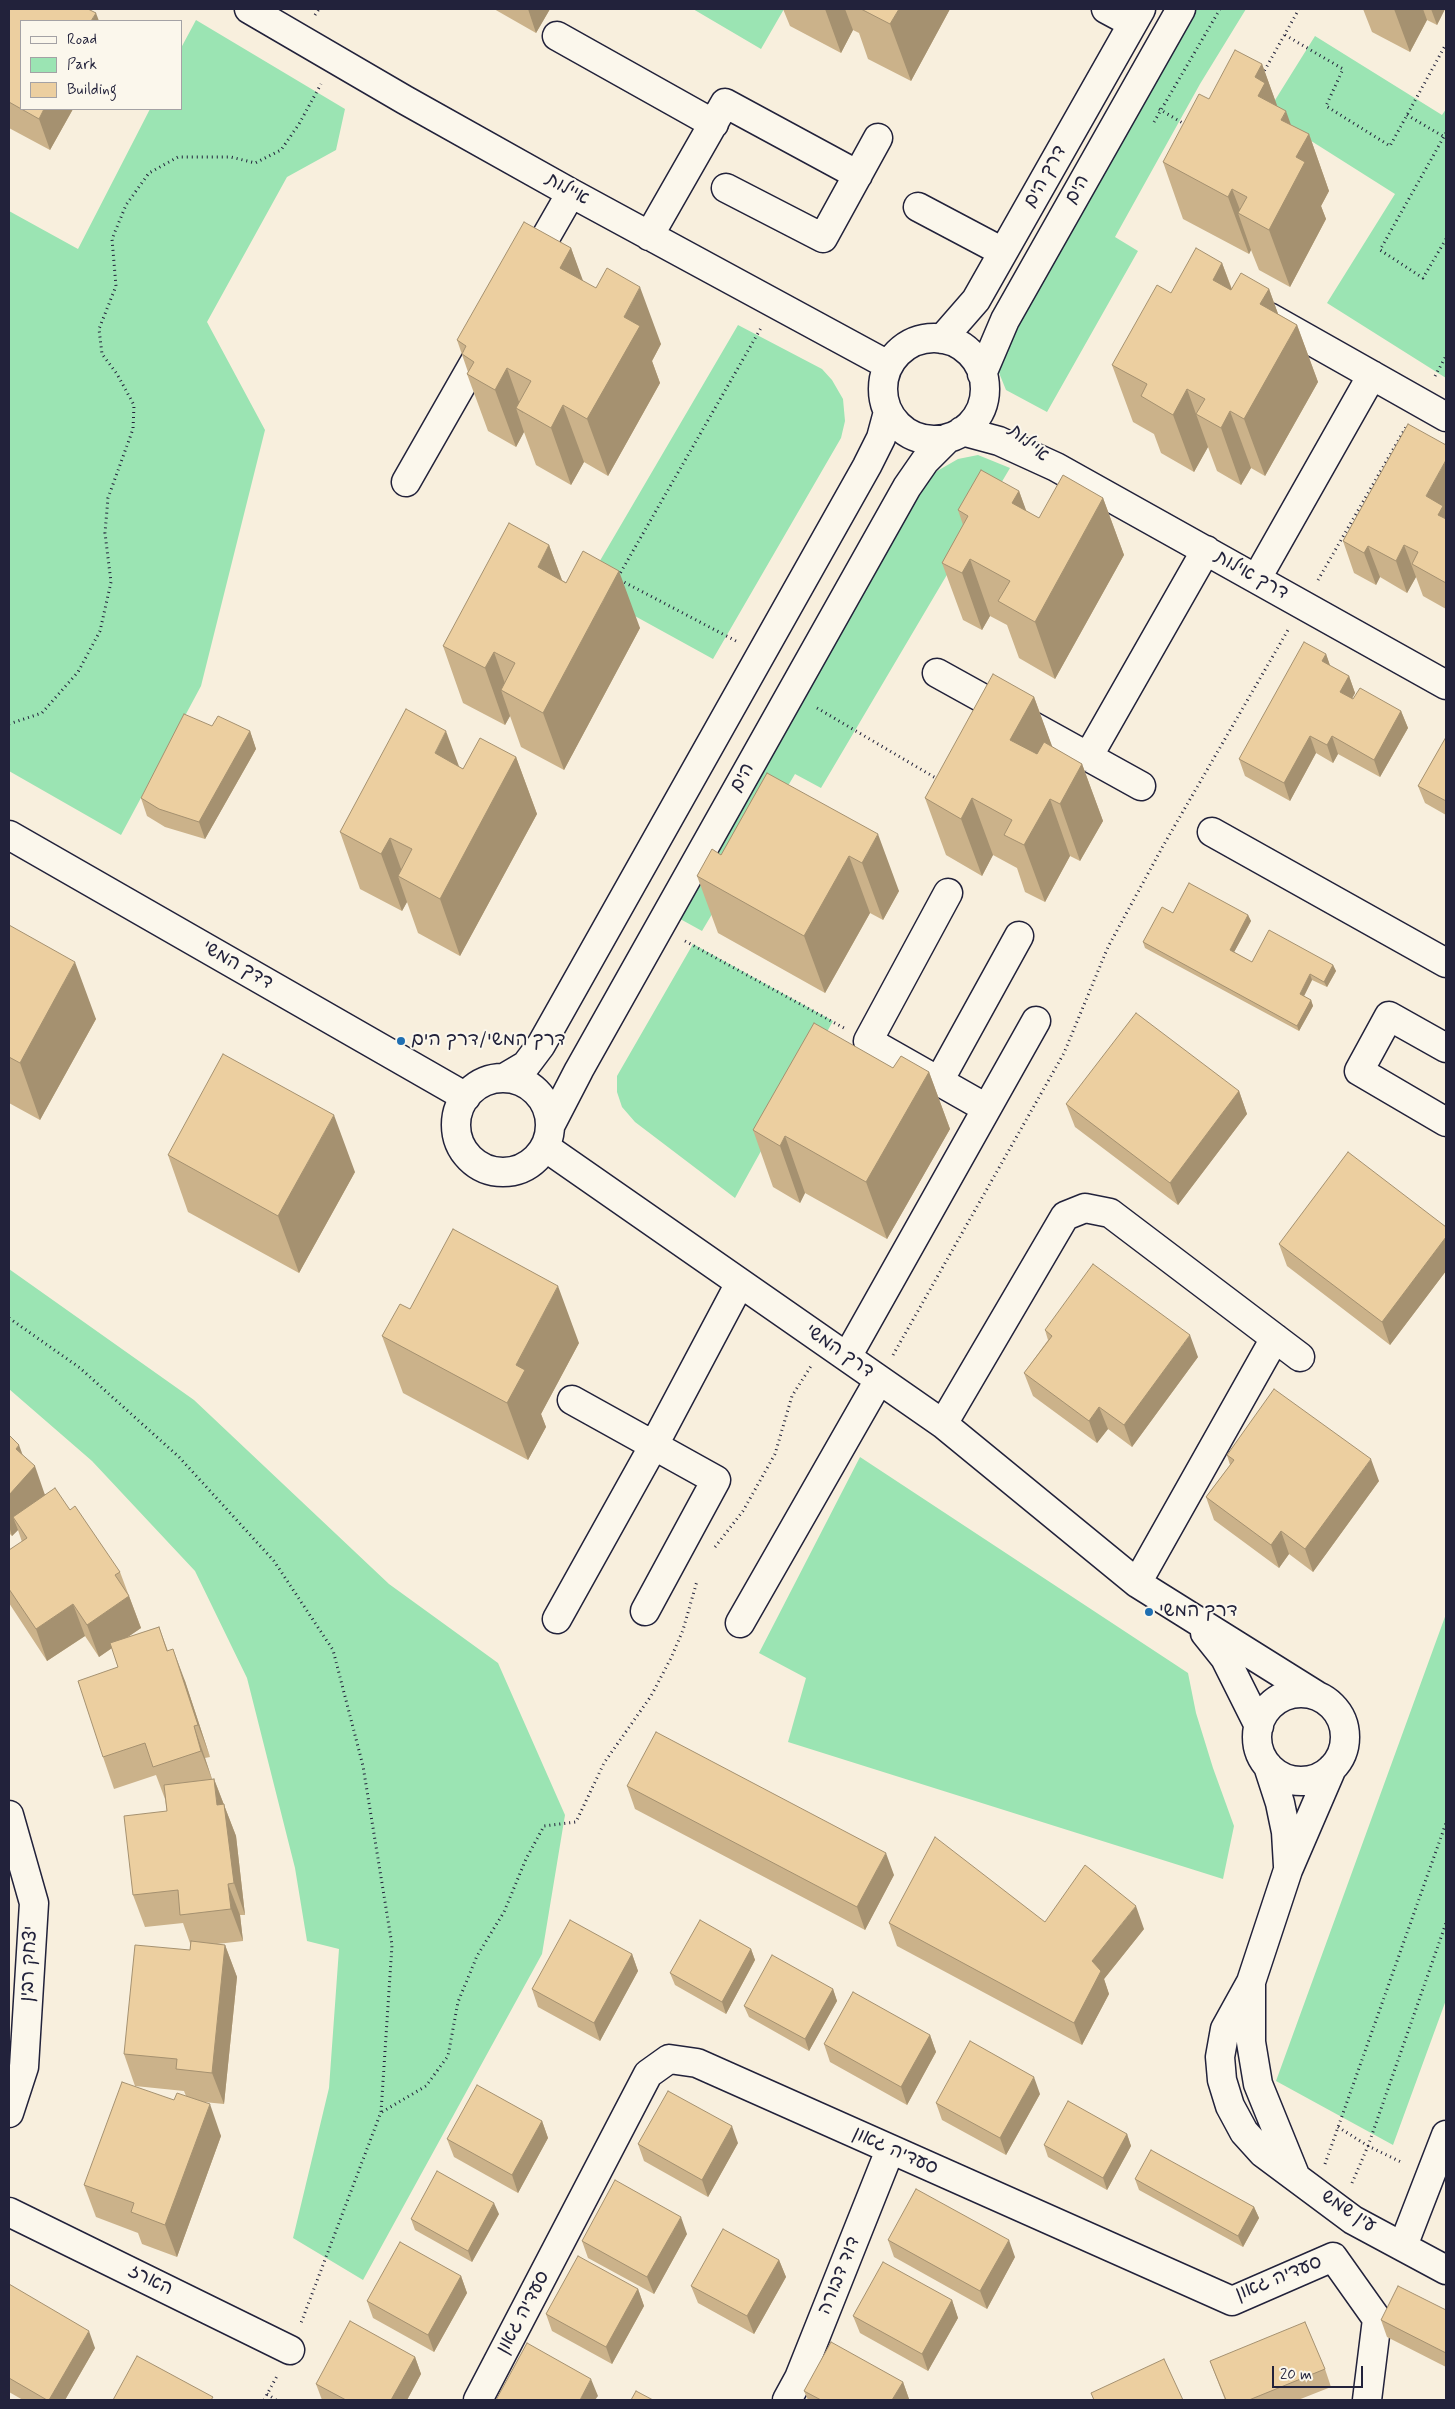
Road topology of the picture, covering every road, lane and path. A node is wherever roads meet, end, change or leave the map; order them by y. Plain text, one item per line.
1 (1106, 9) edge
2 (1180, 9) edge
3 (1299, 9) edge
4 (265, 13) edge
5 (1136, 16) edge
6 (1285, 35) junction
7 (558, 36) dead end
8 (1446, 44) edge
9 (335, 59) junction
10 (1261, 78) edge
11 (1133, 94) junction
12 (1407, 115) junction
13 (714, 124) junction
14 (1192, 128) edge
15 (1446, 136) edge
16 (878, 138) dead end
17 (858, 175) junction
18 (726, 188) dead end
19 (571, 193) junction
20 (918, 207) dead end
21 (649, 236) junction
22 (1446, 239) edge
23 (1003, 252) junction
24 (518, 286) edge
25 (775, 304) junction
26 (1250, 307) edge
27 (498, 321) edge
28 (942, 339) junction
29 (1446, 356) edge
30 (888, 366) junction
31 (1372, 375) junction
32 (983, 378) junction
33 (1420, 402) junction
34 (888, 412) junction
35 (1446, 416) edge
36 (955, 435) junction
37 (1056, 467) junction
38 (406, 482) dead end
39 (1206, 550) junction
40 (1257, 578) junction
41 (1302, 604) junction
42 (761, 654) junction
43 (937, 673) dead end
44 (1446, 685) edge
45 (792, 692) junction
46 (9, 724) edge
47 (1088, 757) junction
48 (946, 784) edge
49 (1141, 786) dead end
50 (1212, 832) dead end
51 (9, 834) edge
52 (948, 893) dead end
53 (661, 925) junction
54 (1019, 936) dead end
55 (1446, 963) edge
56 (1036, 1021) dead end
57 (868, 1041) junction
58 (1446, 1048) edge
59 (504, 1078) junction
60 (939, 1082) junction
61 (466, 1096) junction
62 (986, 1108) junction
63 (1446, 1122) edge
64 (548, 1137) junction
65 (740, 1283) junction
66 (9, 1318) edge
67 (1274, 1338) junction
68 (837, 1351) junction
69 (1300, 1358) dead end
70 (879, 1380) junction
71 (572, 1400) dead end
72 (943, 1424) junction
73 (654, 1445) junction
74 (710, 1554) dead end
75 (700, 1572) dead end
76 (1137, 1583) junction
77 (645, 1611) dead end
78 (558, 1619) dead end
79 (1197, 1622) junction
80 (740, 1623) dead end
81 (1316, 1695) junction
82 (1258, 1726) junction
83 (1268, 1766) junction
84 (1332, 1768) junction
85 (9, 1815) edge
86 (1446, 1823) edge
87 (1288, 1870) junction
88 (1446, 1922) edge
89 (381, 2112) junction
90 (9, 2113) edge
91 (1338, 2128) junction
92 (1446, 2136) edge
93 (1368, 2146) junction
94 (890, 2150) junction
95 (1431, 2176) junction
96 (1305, 2183) junction
97 (1341, 2211) junction
98 (9, 2212) edge
99 (1403, 2246) junction
100 (1446, 2270) edge
101 (290, 2350) junction
102 (268, 2394) junction
103 (264, 2400) edge
104 (276, 2400) edge
105 (478, 2400) edge
106 (787, 2400) edge
107 (1367, 2400) edge

1 - 5 street
2 - 11 street, הים
3 - 6 path
4 - 9 street, איילות
5 - 23 street, דרך הים
6 - 10 path
6 - 12 path
7 - 13 street
8 - 12 path
9 - 19 street, איילות
9 - 46 path
11 - 14 path
11 - 32 street, הים
12 - 15 path
13 - 17 street
13 - 21 street
15 - 22 path
16 - 17 street
17 - 18 street
19 - 21 street, איילות
19 - 24 street
20 - 23 street
21 - 25 street, איילות
23 - 28 street, דרך הים
25 - 30 street, איילות
25 - 42 path
26 - 31 street
27 - 38 street
28 - 30 street
28 - 32 street
29 - 33 path
30 - 34 street
31 - 33 street
31 - 40 street
32 - 36 street
32 - 37 street, איילות
33 - 35 street
33 - 41 path
34 - 36 street
34 - 42 street
36 - 37 street, איילות
36 - 45 street, הים
37 - 39 street, דרך אילות
39 - 40 street, דרך אילות
39 - 47 street
40 - 41 street, דרך אילות
41 - 44 street, דרך אילות
41 - 70 path
42 - 59 street
43 - 47 street
45 - 48 path
45 - 53 street, הים
47 - 49 street
50 - 55 street
51 - 61 street, דדך המשי
52 - 57 street
53 - 57 path
53 - 64 street, הים
54 - 60 street
56 - 62 street
57 - 60 street
58 - 63 street
59 - 61 street
59 - 64 street
60 - 62 street
61 - 64 street
62 - 68 street
64 - 65 street, דרך המשי
65 - 68 street, דרך המשי
65 - 73 street
66 - 89 path
67 - 69 street
67 - 72 street
67 - 76 street
68 - 70 street, דרך המשי
68 - 74 path
70 - 72 street, דרך המשי
70 - 80 street
71 - 73 street
72 - 76 street, דרך המשי
73 - 77 street
73 - 78 street
75 - 89 path
76 - 79 street, דרך המשי
79 - 81 street, דרך המשי
79 - 82 street, דרך המשי
81 - 82 street
81 - 84 street
82 - 83 street
83 - 84 street
83 - 87 street
84 - 87 street
85 - 90 street, יצחק רבין
86 - 91 path
87 - 96 street
88 - 93 path
89 - 101 path
91 - 93 path
91 - 96 path
92 - 95 street
93 - 95 path
93 - 97 path
94 - 105 street, סעדיה גאון
94 - 106 street, דוד דבורה
94 - 107 street, סעדיה גאון
95 - 99 street
96 - 97 street, עין שמש
97 - 99 street, עין שמש
98 - 101 street, הארז
99 - 100 street, עין שמש
101 - 102 path
102 - 103 path
102 - 104 path

